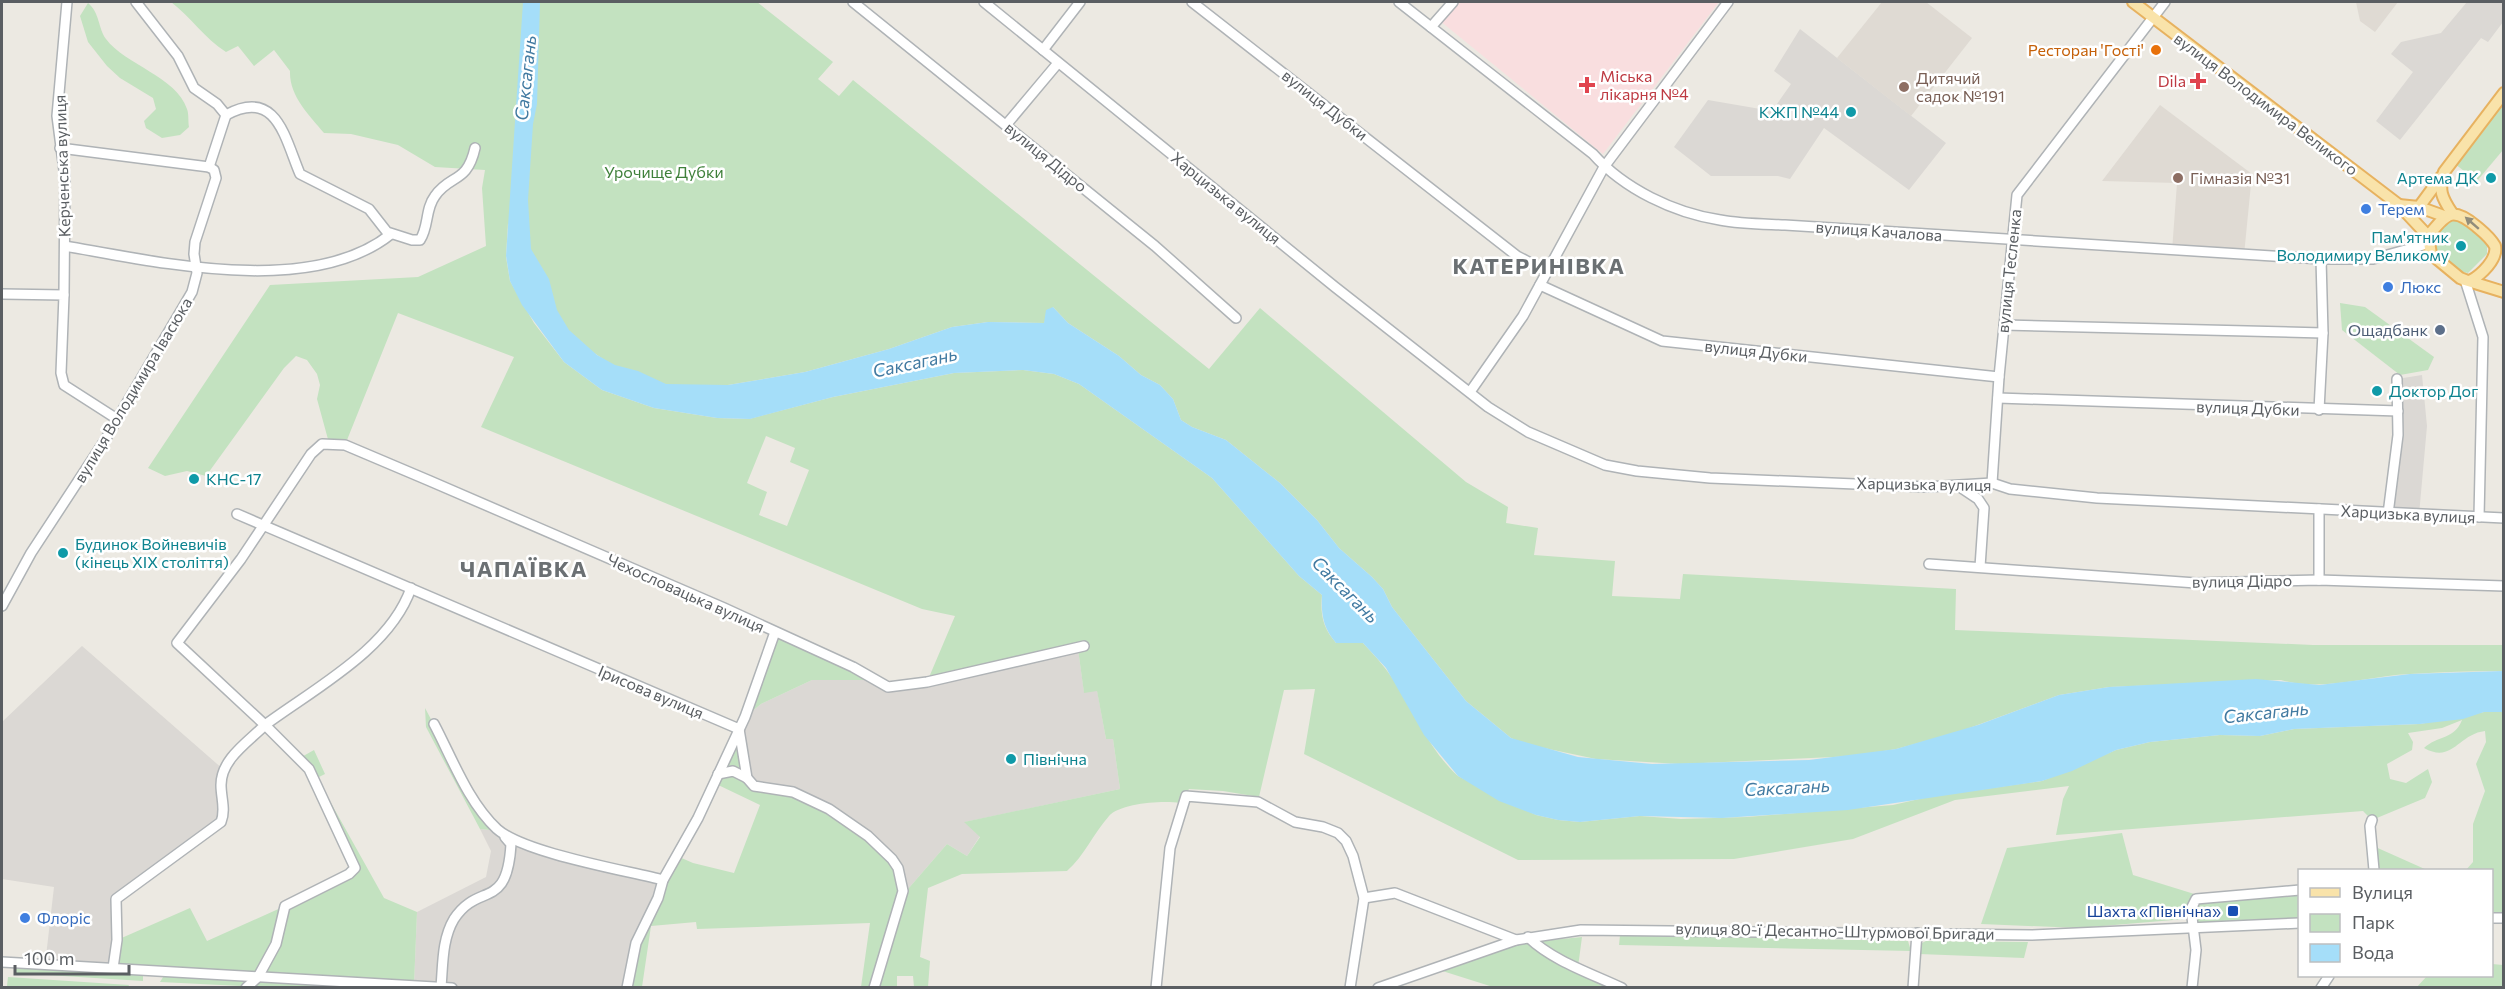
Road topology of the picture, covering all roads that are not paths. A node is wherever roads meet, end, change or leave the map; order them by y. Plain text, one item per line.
1 (67, 2) edge
2 (136, 2) edge
3 (853, 2) edge
4 (984, 2) edge
5 (1080, 2) edge
6 (1192, 2) edge
7 (1399, 2) edge
8 (1453, 2) edge
9 (1728, 2) edge
10 (2133, 2) edge
11 (2165, 2) edge
12 (2153, 17) junction
13 (1431, 27) junction
14 (1043, 50) junction
15 (1058, 63) junction
16 (2504, 93) edge
17 (226, 115) junction
18 (1006, 125) junction
19 (60, 148) junction
20 (475, 148) dead end
21 (209, 167) junction
22 (1604, 167) junction
23 (2444, 171) junction
24 (2398, 205) junction
25 (2419, 207) junction
26 (2448, 215) junction
27 (391, 234) junction
28 (2013, 240) junction
29 (2428, 240) junction
30 (65, 246) junction
31 (2499, 248) edge
32 (2321, 259) junction
33 (2504, 262) edge
34 (197, 268) junction
35 (1546, 271) junction
36 (2467, 281) junction
37 (1540, 285) junction
38 (2504, 292) edge
39 (2, 294) edge
40 (64, 295) junction
41 (1236, 318) dead end
42 (2004, 324) junction
43 (2323, 333) junction
44 (1998, 377) junction
45 (2397, 379) dead end
46 (1470, 393) junction
47 (1998, 398) junction
48 (2319, 410) junction
49 (2398, 411) junction
50 (117, 419) junction
51 (1992, 483) junction
52 (1960, 486) junction
53 (2319, 509) junction
54 (237, 514) dead end
55 (2388, 514) junction
56 (2479, 517) junction
57 (2504, 518) edge
58 (263, 525) junction
59 (1929, 564) dead end
60 (1980, 567) junction
61 (2319, 580) junction
62 (2504, 586) edge
63 (411, 588) junction
64 (2, 606) edge
65 (775, 632) junction
66 (1084, 646) dead end
67 (434, 724) dead end
68 (265, 725) junction
69 (739, 729) junction
70 (718, 774) junction
71 (747, 778) junction
72 (2372, 820) dead end
73 (499, 831) junction
74 (2374, 869) edge
75 (663, 880) junction
76 (2298, 890) edge
77 (1364, 898) junction
78 (2298, 923) edge
79 (2193, 928) junction
80 (1917, 933) junction
81 (1528, 937) junction
82 (1515, 939) junction
83 (2, 962) edge
84 (112, 968) junction
85 (1408, 976) junction
86 (258, 977) junction
87 (246, 987) edge
88 (441, 987) edge
89 (452, 987) edge
90 (627, 987) edge
91 (874, 987) edge
92 (1156, 987) edge
93 (1350, 987) edge
94 (1378, 987) edge
95 (1397, 987) edge
96 (1622, 987) edge
97 (1913, 987) edge
98 (2192, 987) edge

1 - 19 street, Керченська вулиця
2 - 17 street
3 - 18 street, вулиця Дідро
4 - 14 street, Харцизька вулиця
5 - 14 street
6 - 35 street, вулиця Дубки
7 - 13 street, вулиця Качалова
8 - 13 street
9 - 22 street
10 - 12 main road, вулиця Володимира Великого
11 - 12 street, вулиця Тесленка
12 - 24 main road, вулиця Володимира Великого
12 - 28 street, вулиця Тесленка
13 - 22 street, вулиця Качалова
14 - 15 street, Харцизька вулиця
15 - 18 street
15 - 46 street, Харцизька вулиця
16 - 23 main road
17 - 21 street
17 - 27 street
18 - 41 street, вулиця Дідро
19 - 21 street
19 - 30 street, Керченська вулиця
20 - 27 street
21 - 34 street, вулиця Володимира Івасюка
22 - 28 street, вулиця Качалова
22 - 35 street
23 - 25 main road
23 - 26 main road
24 - 25 main road
24 - 29 main road, вулиця Володимира Великого
25 - 26 main road
26 - 29 main road
31 -> 26 main road
27 - 34 street
28 - 32 street, вулиця Качалова
28 - 42 street, вулиця Тесленка
29 - 32 street, вулиця Качалова
29 - 36 main road
30 - 34 street
30 - 40 street, Керченська вулиця
31 - 33 main road
31 - 36 main road
32 - 43 street, вулиця Дубки
34 - 50 street, вулиця Володимира Івасюка
35 - 37 street
36 - 38 main road
36 - 56 street
37 - 44 street, вулиця Дубки
37 - 46 street
39 - 40 street
40 - 50 street, Керченська вулиця
42 - 43 street
42 - 44 street, вулиця Тесленка
43 - 48 street, вулиця Дубки
44 - 47 street, вулиця Тесленка
45 - 49 street
46 - 52 street, Харцизька вулиця
47 - 48 street, вулиця Дубки
47 - 51 street, вулиця Тесленка
48 - 49 street, вулиця Дубки
49 - 55 street
50 - 64 street, вулиця Володимира Івасюка
51 - 52 street, Харцизька вулиця
51 - 53 street, Харцизька вулиця
52 - 60 street
53 - 55 street, Харцизька вулиця
53 - 61 street
54 - 58 street, Ірисова вулиця
55 - 56 street, Харцизька вулиця
56 - 57 street, Харцизька вулиця
58 - 63 street, Ірисова вулиця
58 - 65 street, Чехословацька вулиця
58 - 68 street
59 - 60 street, вулиця Дідро
60 - 61 street, вулиця Дідро
61 - 62 street, вулиця Дідро
63 - 68 street
63 - 69 street, Ірисова вулиця
65 - 66 street, Чехословацька вулиця
65 - 69 street
67 - 73 street
68 - 84 street
68 - 86 street
69 - 70 street
69 - 71 street
70 - 71 street
70 - 75 street
71 - 91 street
72 - 74 street
73 - 75 street
73 - 88 street
75 - 90 street
76 - 79 street
77 - 82 street
77 - 92 street
77 - 93 street
78 - 79 street, вулиця 80-ї Десантно-Штурмової Бригади
79 - 80 street, вулиця 80-ї Десантно-Штурмової Бригади
79 - 98 street
80 - 81 street, вулиця 80-ї Десантно-Штурмової Бригади
80 - 97 street
81 - 82 street, вулиця 80-ї Десантно-Штурмової Бригади
81 - 96 street
82 - 85 street, вулиця 80-ї Десантно-Штурмової Бригади
83 - 84 street
84 - 86 street
85 - 94 street, вулиця 80-ї Десантно-Штурмової Бригади
85 - 95 street
86 - 87 street
86 - 88 street
88 - 89 street

